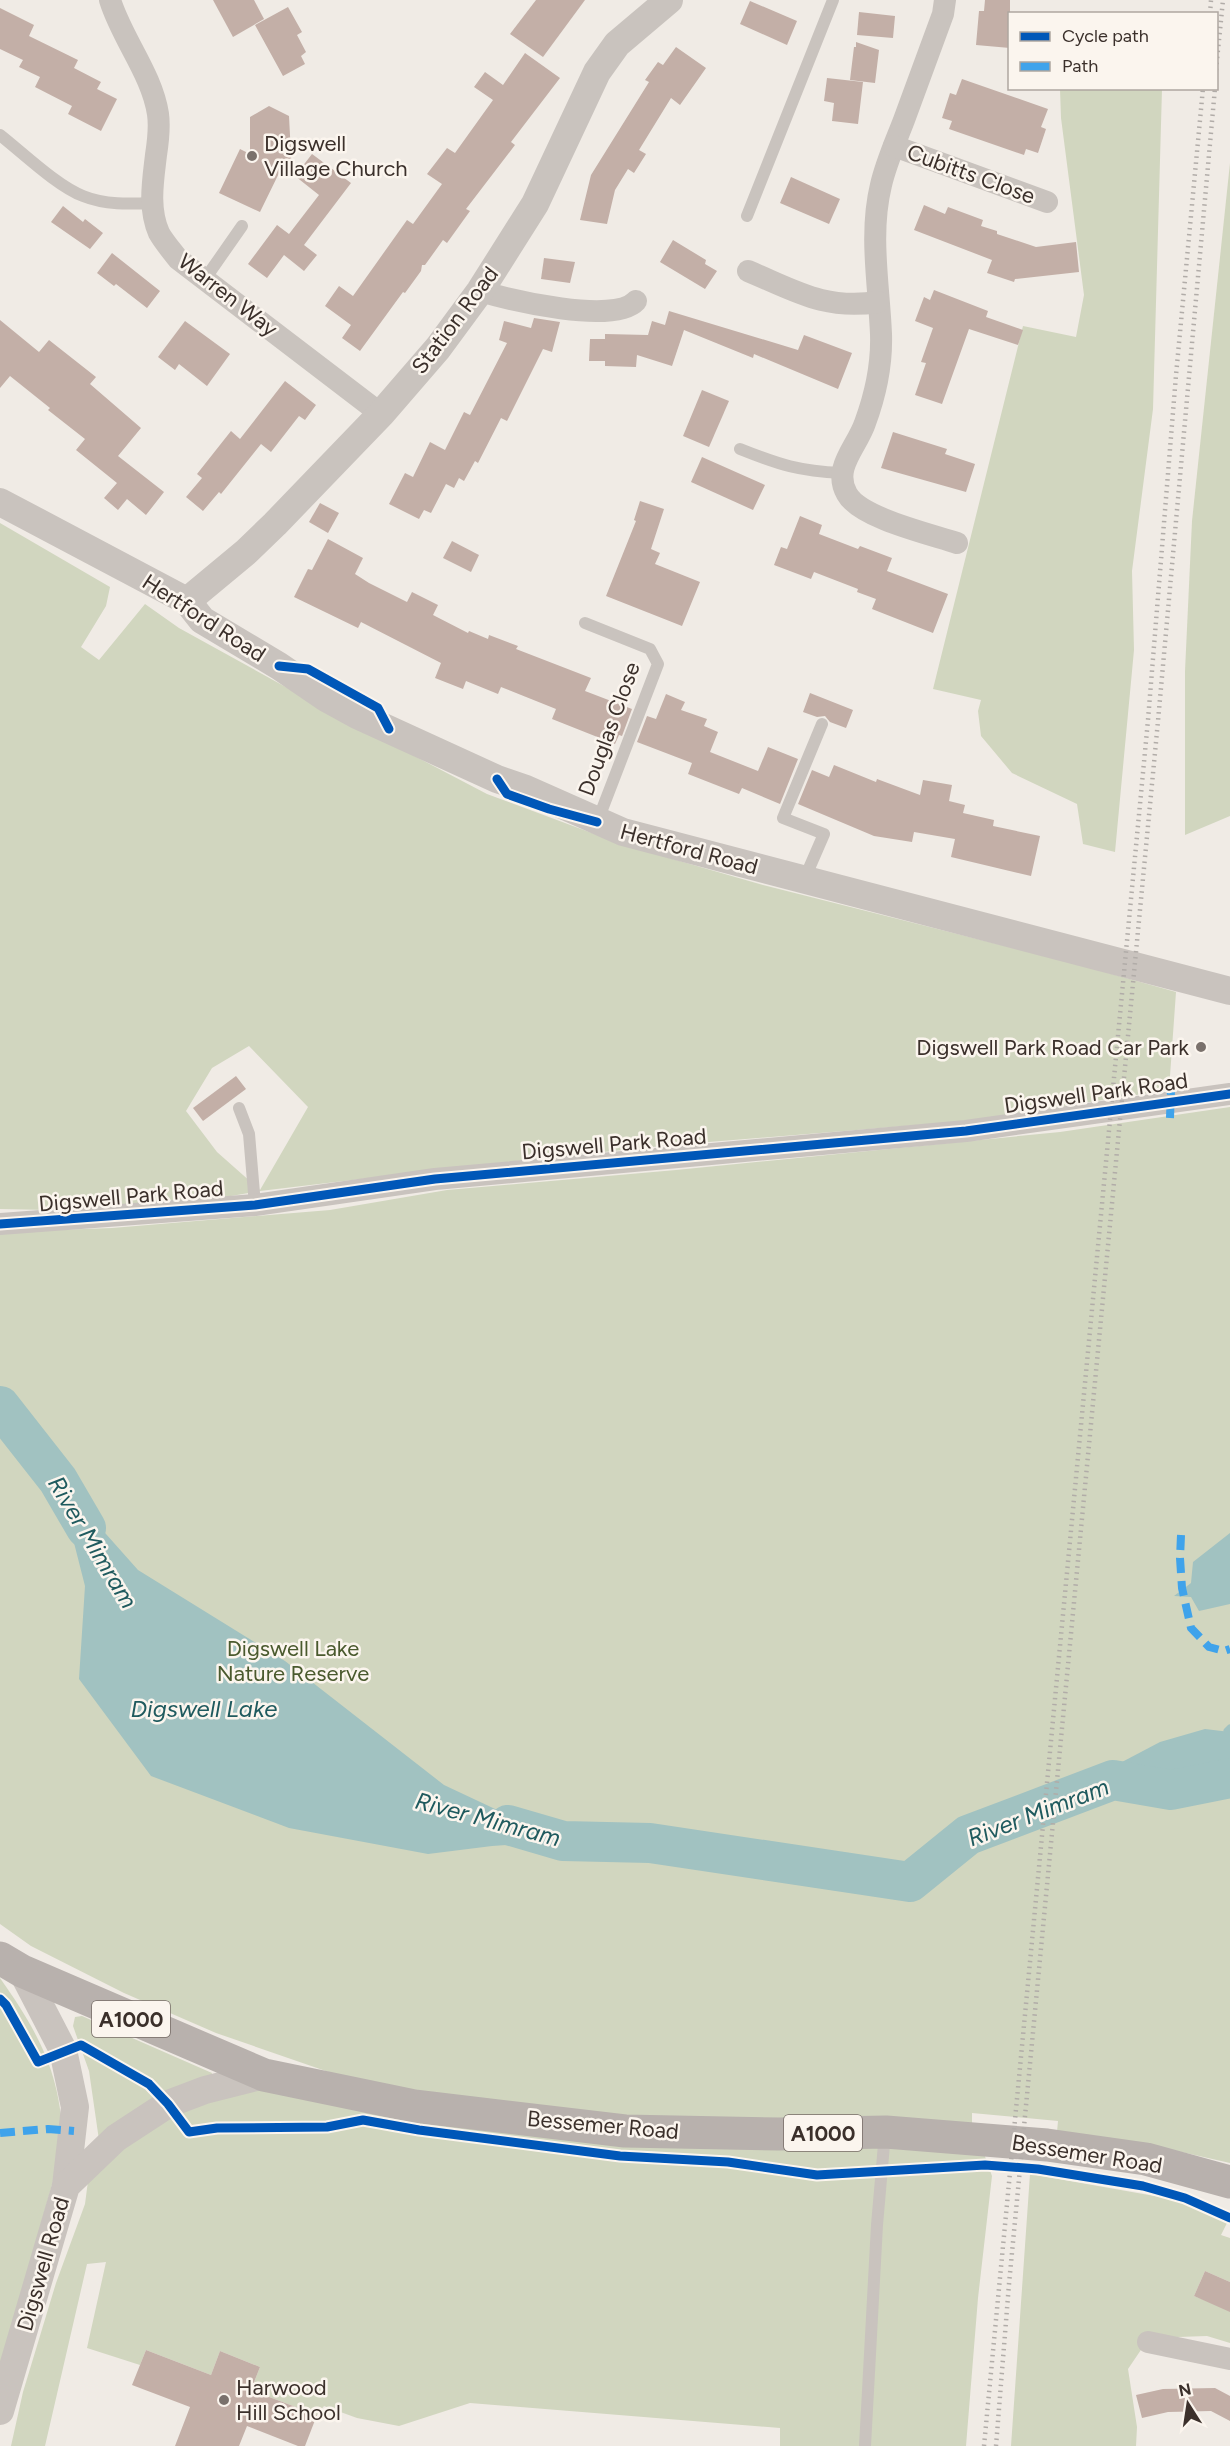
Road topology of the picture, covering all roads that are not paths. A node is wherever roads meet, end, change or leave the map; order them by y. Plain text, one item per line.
1 (110, 0) edge
2 (669, 0) edge
3 (833, 0) edge
4 (945, 0) edge
5 (0, 135) edge
6 (894, 146) junction
7 (1047, 202) dead end
8 (152, 203) junction
9 (747, 216) dead end
10 (242, 226) dead end
11 (748, 272) dead end
12 (205, 279) junction
13 (480, 291) junction
14 (636, 301) dead end
15 (878, 302) junction
16 (381, 414) junction
17 (740, 449) dead end
18 (842, 473) junction
19 (0, 502) edge
20 (957, 543) dead end
21 (187, 601) junction
22 (585, 623) dead end
23 (822, 724) dead end
24 (597, 822) junction
25 (804, 880) junction
26 (1230, 991) edge
27 (1217, 1092) edge
28 (239, 1108) dead end
29 (255, 1205) junction
30 (0, 1224) edge
31 (11, 1964) edge
32 (264, 2075) junction
33 (886, 2132) junction
34 (1230, 2182) edge
35 (66, 2186) junction
36 (1148, 2342) dead end
37 (1230, 2359) edge
38 (0, 2409) edge
39 (865, 2446) edge

1 - 8 street, Warren Way
2 - 13 street, Station Road
3 - 9 lane
4 - 6 street, Cubitts Close
5 - 8 lane
6 - 7 street, Cubitts Close
6 - 15 street, Cubitts Close
8 - 12 street, Warren Way
10 - 12 lane
11 - 15 street
12 - 16 street, Warren Way
13 - 14 street
13 - 16 street, Station Road
15 - 18 street, Cubitts Close
16 - 21 street, Station Road
17 - 18 lane
18 - 20 street
19 - 21 street, Hertford Road
21 - 24 street, Hertford Road
22 - 24 lane, Douglas Close
23 - 25 lane
24 - 25 street, Hertford Road
25 - 26 street, Hertford Road
27 - 29 street, Digswell Park Road
28 - 29 lane
29 - 30 street, Digswell Park Road
31 - 32 main road, Bessemer Road / A1000
31 - 35 street, Digswell Road
32 - 33 main road, Bessemer Road / A1000
32 - 35 street, Digswell Road
33 - 34 main road, Bessemer Road / A1000
33 - 39 lane
35 - 38 street, Digswell Road
36 - 37 street

